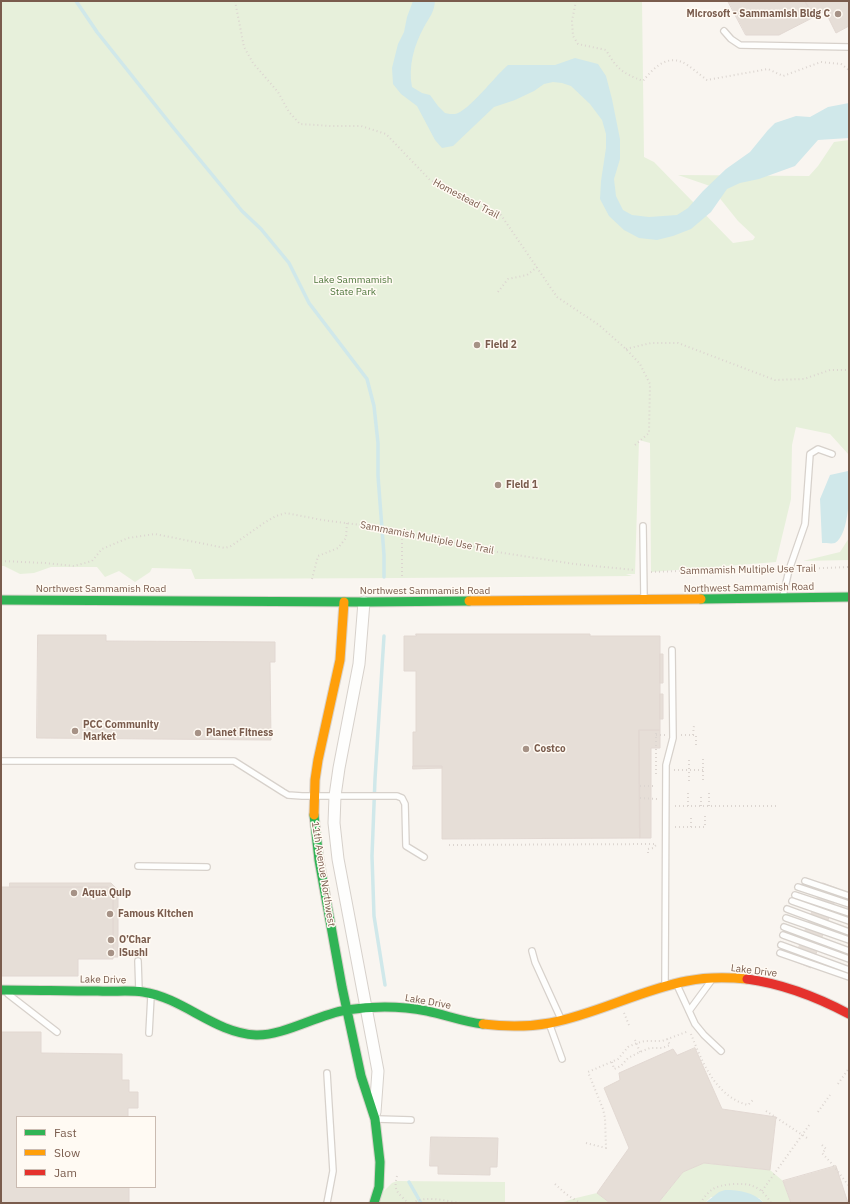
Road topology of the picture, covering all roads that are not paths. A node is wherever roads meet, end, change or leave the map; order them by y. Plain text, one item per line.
1 (724, 31) dead end
2 (849, 47) edge
3 (832, 454) dead end
4 (643, 526) dead end
5 (849, 597) edge
6 (782, 599) junction
7 (1, 600) edge
8 (644, 600) junction
9 (344, 602) junction
10 (364, 602) junction
11 (672, 650) dead end
12 (1, 761) edge
13 (314, 796) junction
14 (335, 796) junction
15 (424, 857) dead end
16 (138, 866) dead end
17 (207, 867) dead end
18 (805, 881) dead end
19 (798, 887) dead end
20 (795, 894) dead end
21 (849, 896) edge
22 (792, 901) dead end
23 (849, 904) edge
24 (787, 909) dead end
25 (849, 913) edge
26 (786, 918) dead end
27 (849, 921) edge
28 (784, 927) dead end
29 (849, 932) edge
30 (783, 935) dead end
31 (849, 940) edge
32 (781, 945) dead end
33 (532, 951) dead end
34 (780, 952) dead end
35 (849, 952) edge
36 (849, 959) edge
37 (138, 961) dead end
38 (849, 970) edge
39 (849, 977) edge
40 (713, 979) junction
41 (676, 983) junction
42 (665, 986) junction
43 (2, 990) edge
44 (139, 992) junction
45 (152, 994) junction
46 (366, 1008) junction
47 (347, 1010) junction
48 (689, 1011) junction
49 (849, 1014) edge
50 (561, 1020) junction
51 (549, 1023) junction
52 (57, 1032) dead end
53 (149, 1033) dead end
54 (721, 1051) dead end
55 (562, 1059) dead end
56 (327, 1073) dead end
57 (375, 1119) junction
58 (411, 1120) dead end
59 (327, 1203) edge
60 (374, 1203) edge

1 - 2 lane
3 - 6 lane
4 - 8 lane
5 - 6 street, Northwest Sammamish Road
6 - 8 street, Northwest Sammamish Road
7 - 9 street, Northwest Sammamish Road
8 - 10 street, Northwest Sammamish Road
9 - 10 street, Northwest Sammamish Road
9 - 13 street, 11th Avenue Northwest
10 - 14 street, 11th Avenue Northwest
11 - 42 lane
12 - 13 lane
13 - 14 lane
13 - 47 street, 11th Avenue Northwest
14 - 15 lane
14 - 46 street, 11th Avenue Northwest
16 - 17 lane
18 - 21 lane
19 - 23 lane
20 - 25 lane
22 - 27 lane
24 - 29 lane
26 - 31 lane
28 - 35 lane
30 - 36 lane
32 - 38 lane
33 - 50 lane
34 - 39 lane
37 - 44 lane
40 - 41 street, Lake Drive
40 - 48 lane
40 - 49 street, Lake Drive
41 - 42 street, Lake Drive
41 - 48 lane
42 - 50 street, Lake Drive
43 - 44 street, Lake Drive
43 - 52 lane
44 - 45 street, Lake Drive
45 - 47 street, Lake Drive
45 - 53 lane
46 - 47 street, Lake Drive
46 - 51 street, Lake Drive
46 - 57 street, 11th Avenue Northwest
47 - 57 street, 11th Avenue Northwest
48 - 54 lane
50 - 51 street, Lake Drive
51 - 55 lane
56 - 59 lane
57 - 58 lane
57 - 60 street, 11th Avenue Northwest

